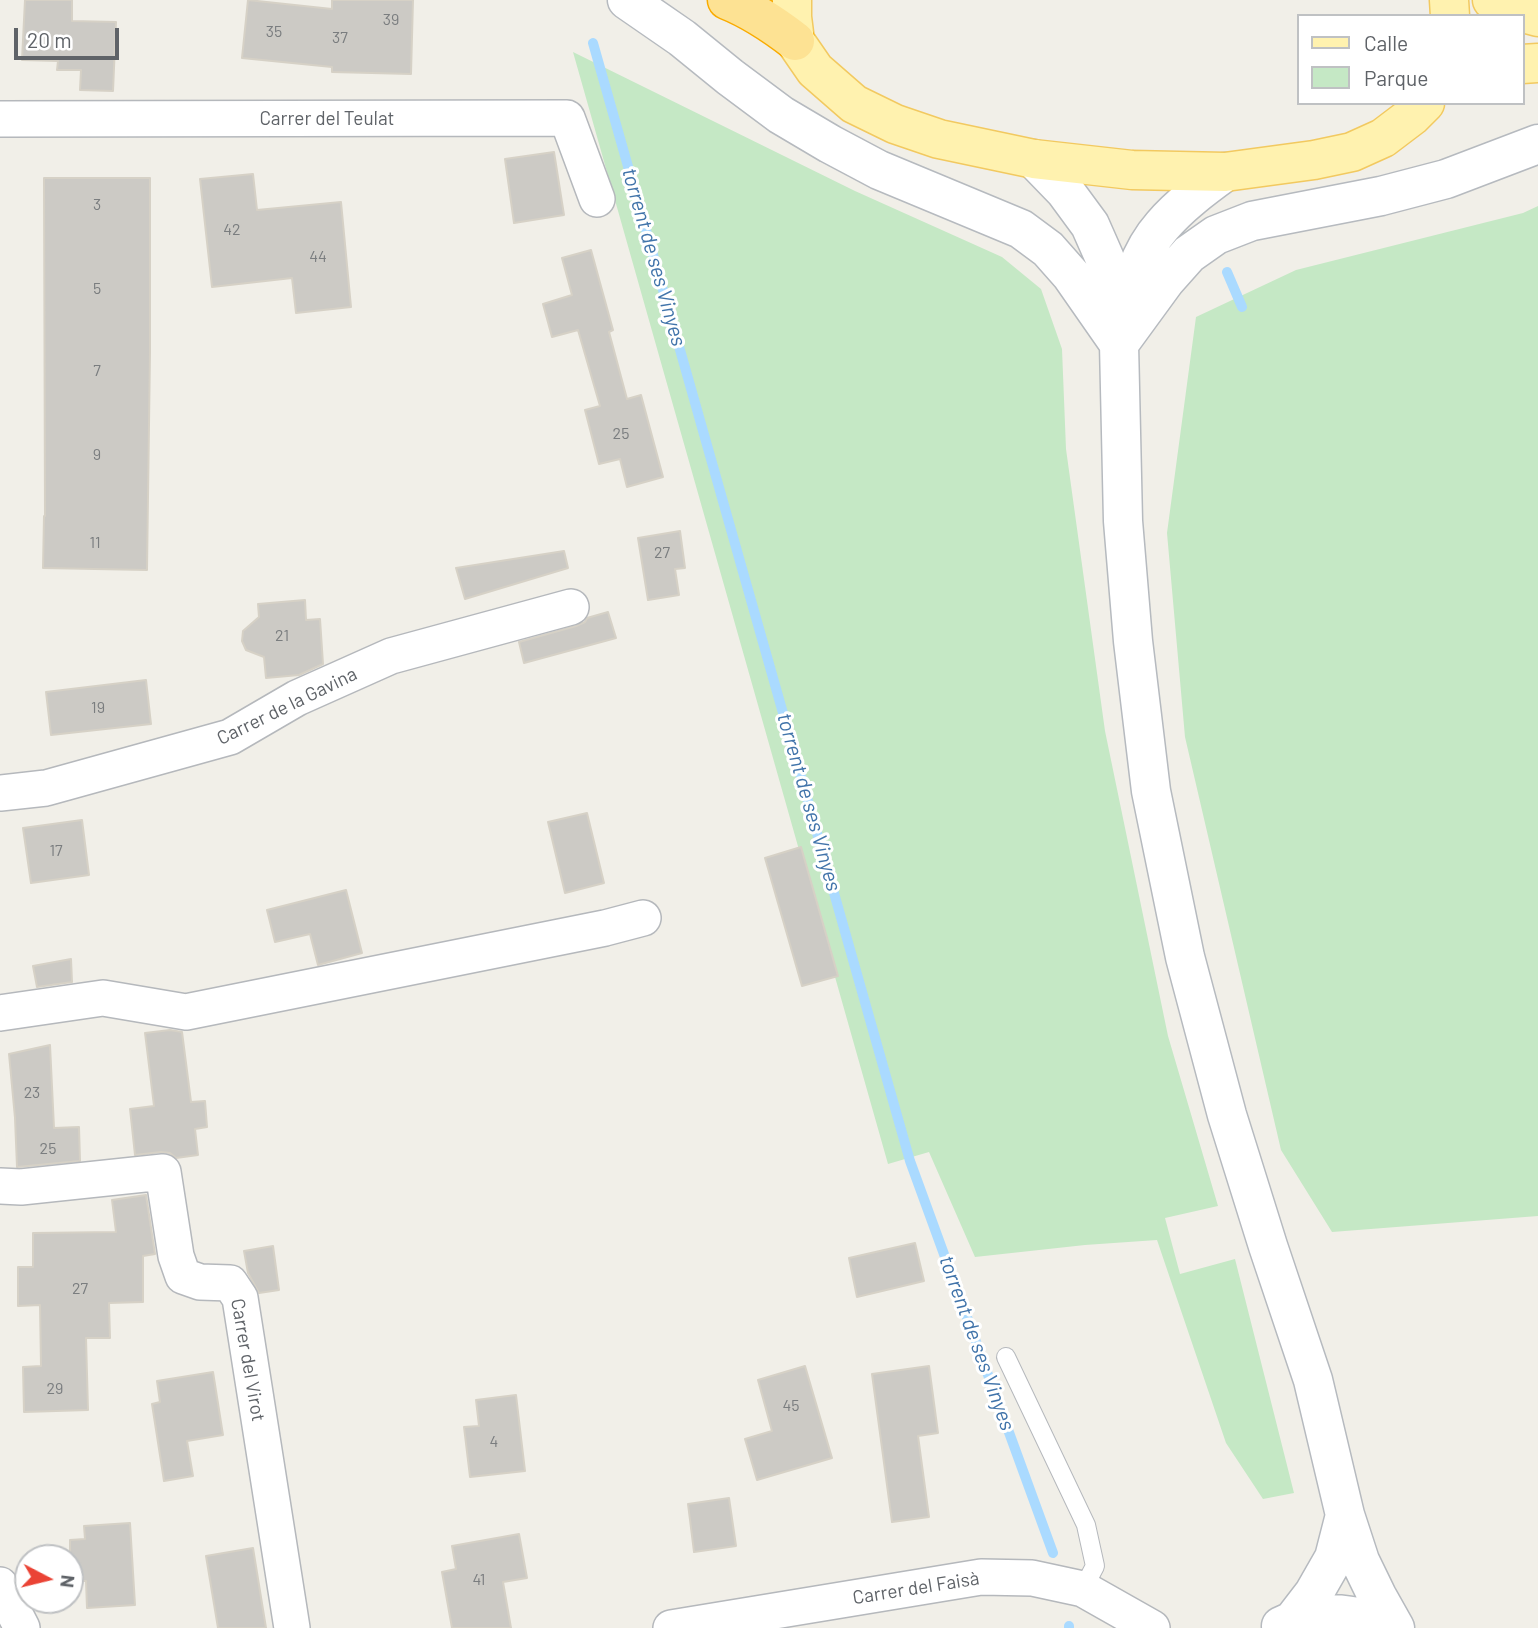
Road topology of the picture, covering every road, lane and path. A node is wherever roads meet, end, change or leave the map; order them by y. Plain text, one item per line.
1 (627, 0) edge
2 (727, 0) edge
3 (792, 0) edge
4 (1492, 0) edge
5 (1538, 17) edge
6 (795, 41) junction
7 (1423, 105) edge
8 (0, 119) edge
9 (1538, 144) edge
10 (1034, 159) junction
11 (1225, 172) junction
12 (597, 199) dead end
13 (1119, 344) junction
14 (571, 607) dead end
15 (0, 793) edge
16 (643, 918) dead end
17 (0, 1013) edge
18 (0, 1186) edge
19 (1006, 1357) dead end
20 (1345, 1515) junction
21 (0, 1585) edge
22 (1083, 1589) junction
23 (1285, 1624) edge
24 (22, 1628) edge
25 (292, 1628) edge
26 (671, 1628) edge
27 (1152, 1628) edge
28 (1386, 1628) edge
29 (1395, 1628) edge

1 - 13 main road
2 - 6 highway
3 - 6 main road
4 - 5 main road
6 - 10 main road
7 - 11 main road
8 - 12 street, Carrer del Teulat
9 - 13 main road
10 - 11 main road
10 - 13 main road
11 - 13 main road
13 - 20 main road
14 - 15 street, Carrer de la Gavina
16 - 17 street
18 - 25 street, Carrer del Virot
19 - 22 lane
20 - 23 main road
20 - 29 main road
21 - 24 street
22 - 26 street, Carrer del Faisà
22 - 27 street, Carrer del Faisà
23 - 28 main road

